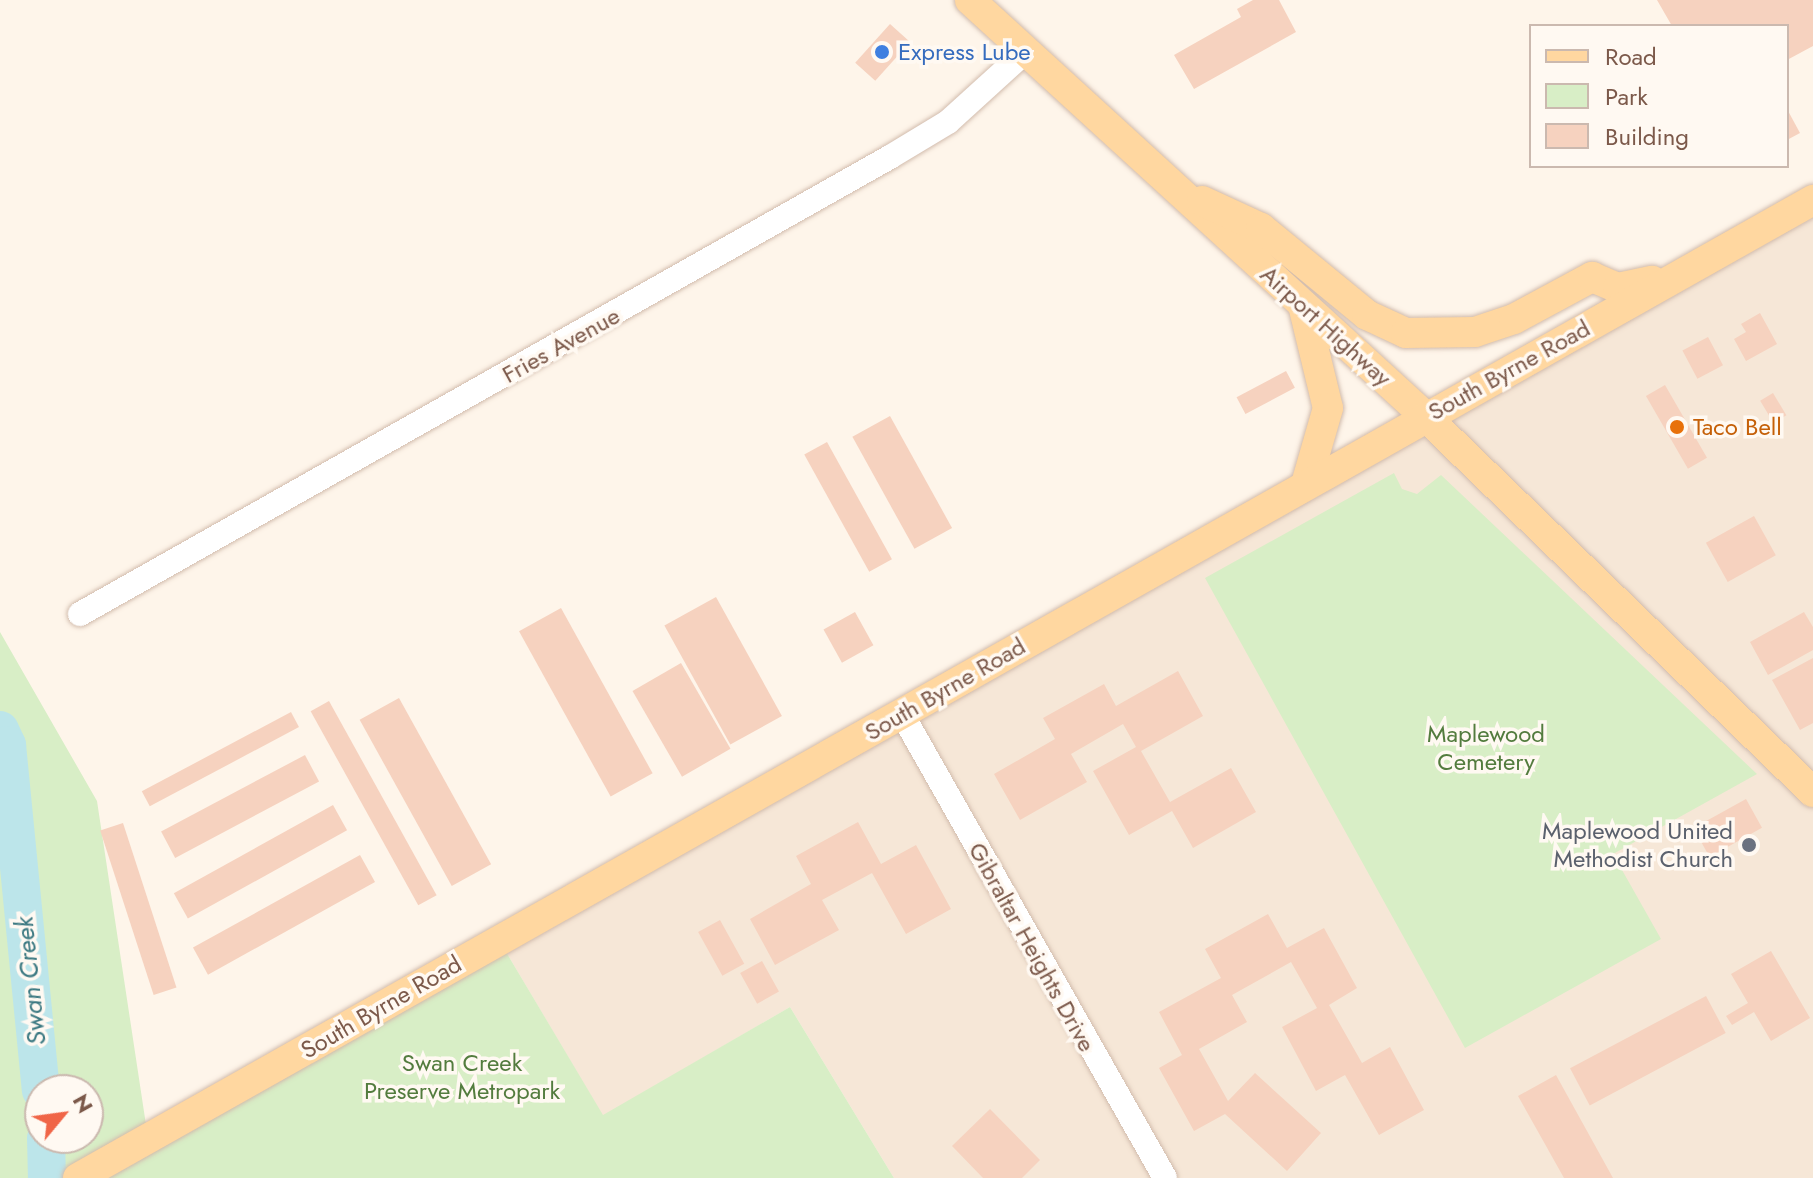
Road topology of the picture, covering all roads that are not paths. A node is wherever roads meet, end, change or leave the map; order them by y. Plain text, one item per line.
1 (970, 0) edge
2 (1025, 52) junction
3 (1176, 190) junction
4 (1813, 200) edge
5 (1678, 275) junction
6 (1303, 305) junction
7 (1426, 417) junction
8 (1306, 484) junction
9 (80, 614) dead end
10 (902, 714) junction
11 (1806, 775) edge
12 (78, 1178) edge
13 (1165, 1178) edge

1 - 2 main road, Airport Highway
2 - 3 main road, Airport Highway
2 - 9 street, Fries Avenue
3 - 5 main road
3 - 6 main road, Airport Highway
4 - 5 main road, South Byrne Road
5 - 7 main road, South Byrne Road
6 - 7 main road, Airport Highway
6 - 8 main road
7 - 8 main road, South Byrne Road
7 - 11 main road, Airport Highway
8 - 10 main road, South Byrne Road
10 - 12 main road, South Byrne Road
10 - 13 street, Gibraltar Heights Drive

